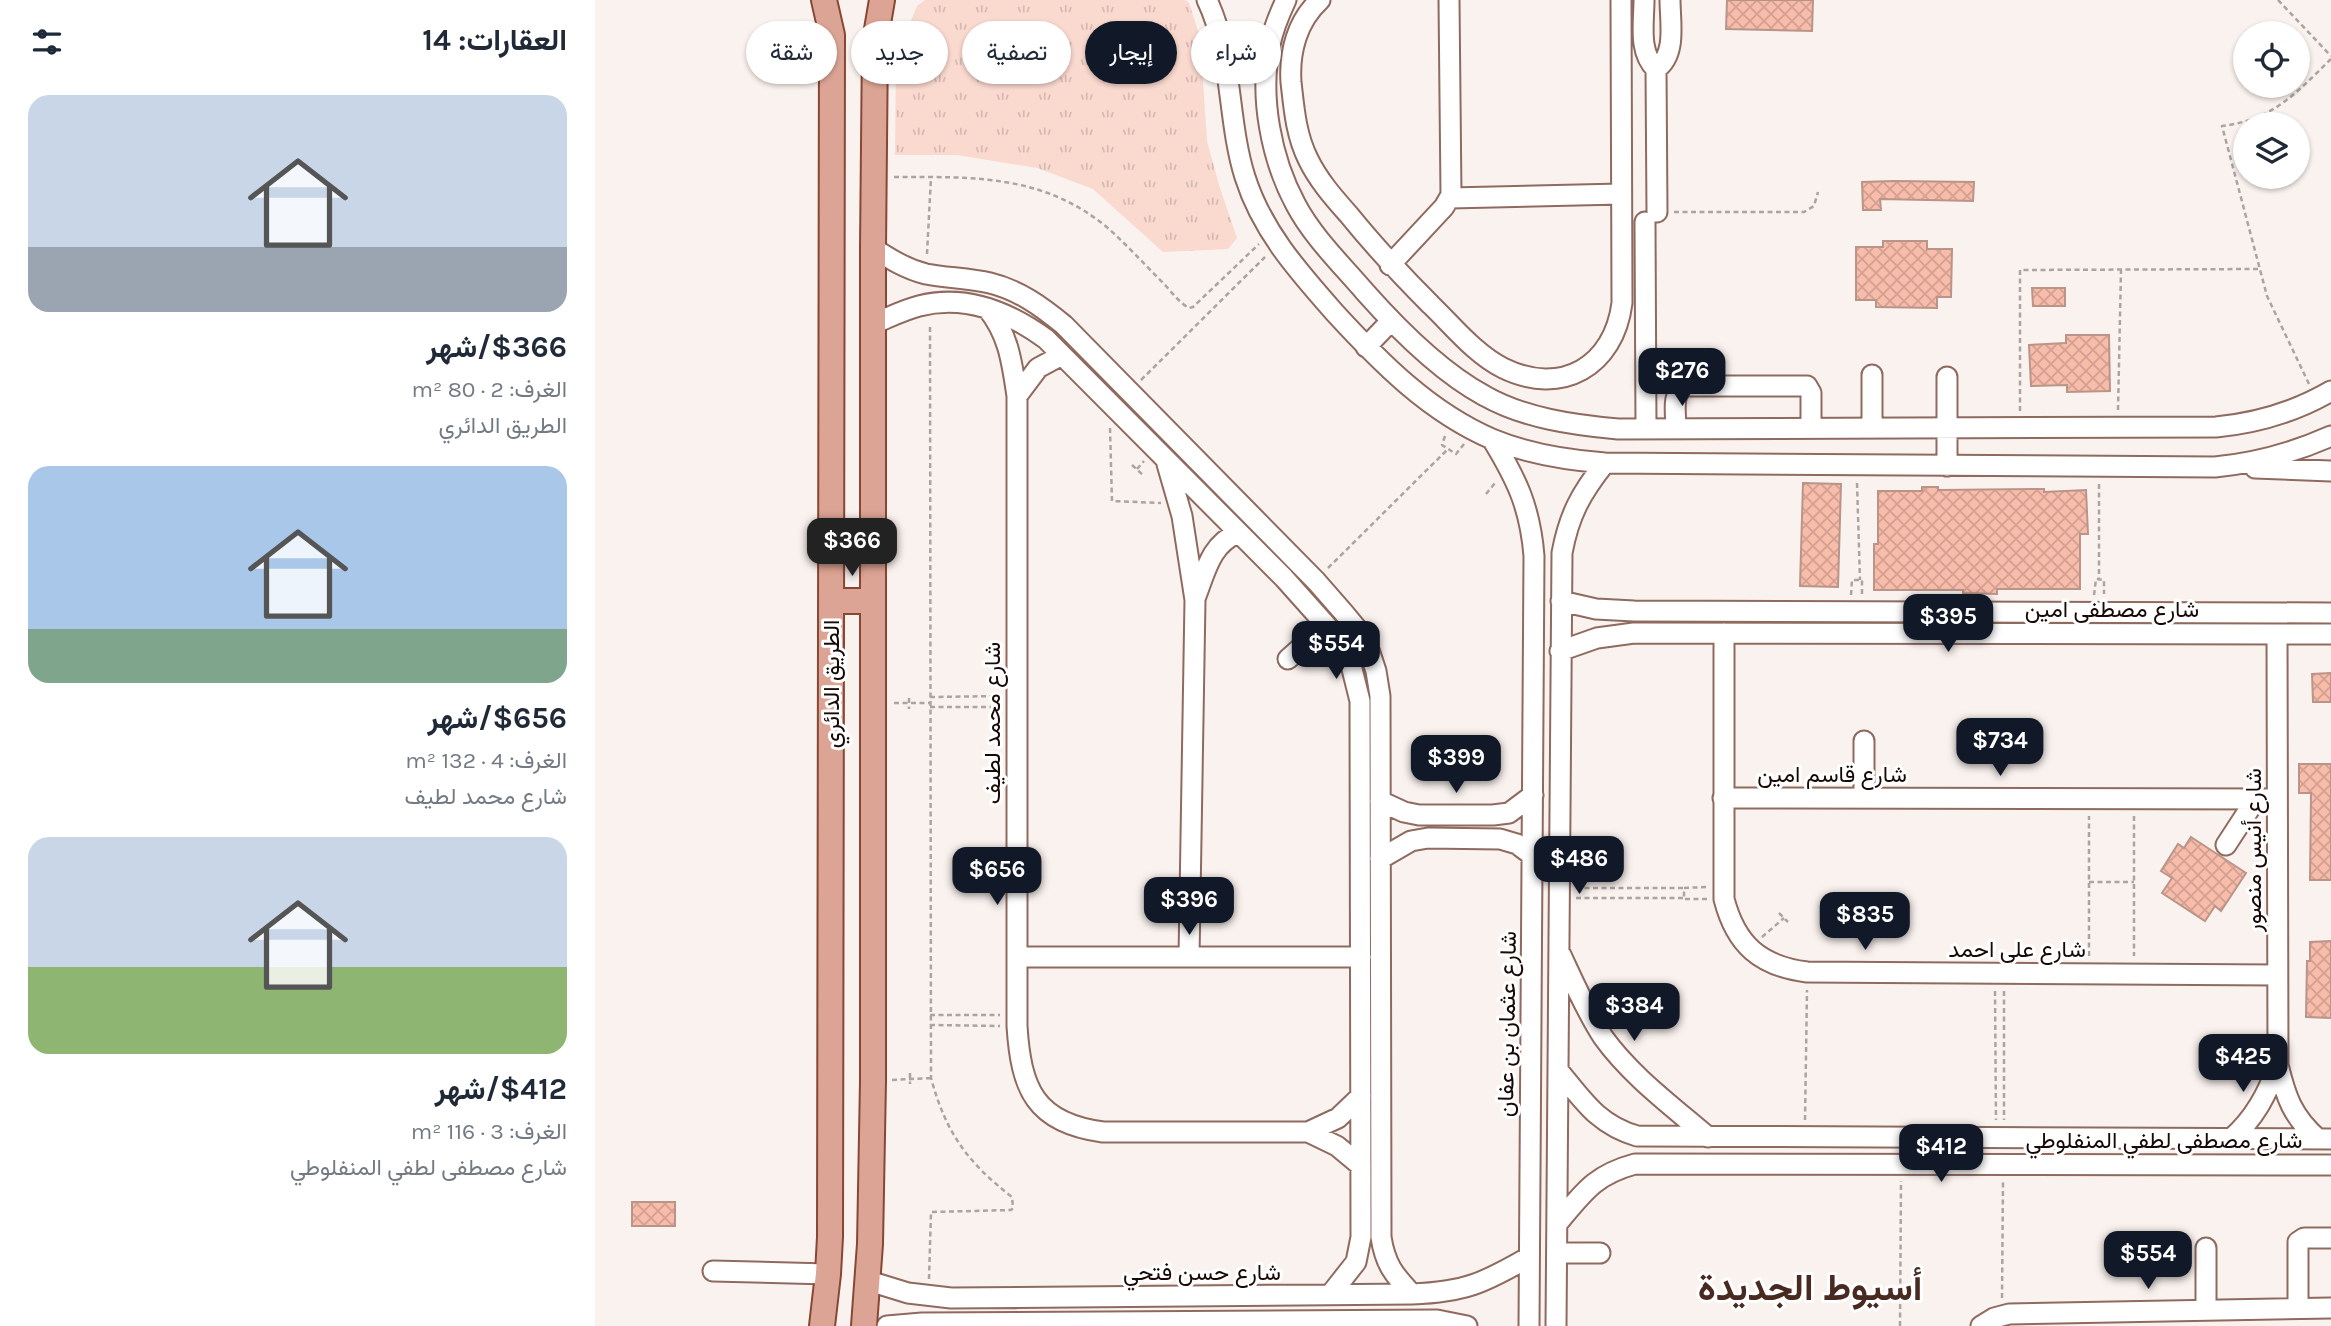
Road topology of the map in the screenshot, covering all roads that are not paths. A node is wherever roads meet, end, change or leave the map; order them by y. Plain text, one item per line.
1 (824, 0) edge
2 (882, 0) edge
3 (1207, 0) edge
4 (1286, 0) edge
5 (1320, 0) edge
6 (1449, 0) edge
7 (1621, 0) edge
8 (1644, 0) edge
9 (1670, 0) edge
10 (1656, 69) junction
11 (1621, 194) junction
12 (1450, 198) junction
13 (873, 248) junction
14 (1390, 265) junction
15 (987, 308) junction
16 (1391, 321) junction
17 (873, 324) junction
18 (1366, 347) junction
19 (1062, 355) junction
20 (1504, 368) junction
21 (1872, 375) dead end
22 (1947, 377) dead end
23 (2324, 395) edge
24 (1017, 396) junction
25 (1484, 396) junction
26 (1872, 427) junction
27 (1947, 427) junction
28 (1646, 428) junction
29 (1676, 428) junction
30 (1811, 428) junction
31 (2331, 436) edge
32 (1492, 439) junction
33 (1165, 458) junction
34 (1605, 463) junction
35 (2248, 463) junction
36 (1947, 466) junction
37 (2331, 471) edge
38 (1238, 533) junction
39 (1195, 600) junction
40 (831, 601) junction
41 (873, 601) junction
42 (1561, 601) junction
43 (2331, 612) edge
44 (1326, 625) junction
45 (1724, 633) junction
46 (2277, 634) junction
47 (2331, 635) edge
48 (1560, 651) junction
49 (1288, 659) dead end
50 (1376, 671) junction
51 (1355, 675) junction
52 (1864, 741) dead end
53 (1533, 795) junction
54 (1723, 798) junction
55 (1864, 798) junction
56 (2256, 799) junction
57 (2277, 799) junction
58 (1380, 801) junction
59 (2226, 845) dead end
60 (1533, 856) junction
61 (1380, 859) junction
62 (1559, 950) junction
63 (1017, 957) junction
64 (1189, 957) junction
65 (1361, 957) junction
66 (2277, 975) junction
67 (2278, 1065) junction
68 (1558, 1070) junction
69 (1361, 1096) junction
70 (1308, 1132) junction
71 (1708, 1137) junction
72 (2240, 1139) junction
73 (2324, 1139) edge
74 (2248, 1165) junction
75 (2331, 1165) edge
76 (1361, 1166) junction
77 (1557, 1172) junction
78 (1530, 1173) junction
79 (1557, 1224) junction
80 (2331, 1238) edge
81 (2206, 1248) dead end
82 (1557, 1253) junction
83 (1600, 1253) dead end
84 (1529, 1257) junction
85 (713, 1271) dead end
86 (828, 1274) junction
87 (869, 1281) junction
88 (1412, 1294) junction
89 (1330, 1295) junction
90 (2298, 1308) junction
91 (2331, 1308) edge
92 (2206, 1310) junction
93 (2105, 1319) edge
94 (1353, 1323) edge
95 (1001, 1324) edge
96 (1064, 1324) edge
97 (822, 1326) edge
98 (864, 1326) edge
99 (887, 1326) edge
100 (1467, 1326) edge
101 (1529, 1326) edge
102 (1556, 1326) edge
103 (1981, 1326) edge

1 - 40 main road, الطريق الدائري
2 - 13 main road, الطريق الدائري
3 - 18 street
4 - 16 street
5 - 14 street
6 - 12 street
7 - 11 street
8 - 10 street
9 - 10 street
10 - 28 street
11 - 12 street
11 - 20 street
12 - 14 street
13 - 17 main road, الطريق الدائري
13 - 50 street
14 - 20 street
15 - 17 street
15 - 19 street
15 - 24 street, شارع محمد لطيف
16 - 18 street
16 - 25 street
17 - 41 main road, الطريق الدائري
18 - 32 street
19 - 24 street
19 - 33 street
20 - 25 street
21 - 26 street
22 - 27 street
23 - 27 street
24 - 63 street, شارع محمد لطيف
25 - 28 street
26 - 27 street
26 - 30 street
27 - 36 street
28 - 29 street
29 - 30 street
29 - 30 street
31 - 35 street
32 - 34 street
32 - 53 street, شارع عثمان بن عفان
33 - 38 street
33 - 39 street
34 - 36 street
34 - 42 street
35 - 36 street
35 - 37 street
38 - 39 street
38 - 44 street
39 - 64 street
40 - 41 main road
40 - 86 main road, الطريق الدائري
41 - 87 main road, الطريق الدائري
42 - 43 street, شارع مصطفى امين
42 - 48 street
44 - 49 street
44 - 51 street
45 - 46 street, شارع مصطفى امين
45 - 48 street, شارع مصطفى امين
45 - 54 street, شارع على احمد
46 - 47 street, شارع مصطفى امين
46 - 57 street, شارع أنيس منصور
48 - 62 street
50 - 51 street
50 - 58 street
51 - 65 street
52 - 55 street
53 - 58 street
53 - 60 street, شارع عثمان بن عفان
54 - 55 street, شارع قاسم امين
54 - 66 street, شارع على احمد
55 - 56 street, شارع قاسم امين
56 - 57 street, شارع قاسم امين
56 - 59 street
57 - 66 street, شارع أنيس منصور
58 - 61 street
60 - 61 street
60 - 78 street, شارع عثمان بن عفان
61 - 88 street
62 - 68 street
62 - 71 street
63 - 64 street
63 - 70 street, شارع محمد لطيف
64 - 65 street
65 - 69 street
66 - 67 street, شارع أنيس منصور
67 - 72 street, شارع أنيس منصور
67 - 73 street, شارع أنيس منصور
68 - 71 street, شارع مصطفى لطفي المنفلوطي
68 - 77 street
69 - 70 street, شارع محمد لطيف
69 - 76 street
70 - 76 street, شارع محمد لطيف
71 - 72 street, شارع مصطفى لطفي المنفلوطي
72 - 73 street, شارع مصطفى لطفي المنفلوطي
72 - 74 street
74 - 75 street, شارع مصطفى لطفي المنفلوطي
74 - 79 street, شارع مصطفى لطفي المنفلوطي
76 - 89 street
77 - 78 street
77 - 79 street
78 - 84 street, شارع عثمان بن عفان
79 - 82 street
80 - 90 street
81 - 92 street
82 - 83 street
82 - 102 street
84 - 88 street, شارع حسن فتحي
84 - 101 street, شارع عثمان بن عفان
85 - 86 street
86 - 97 main road, الطريق الدائري
87 - 89 street, شارع حسن فتحي
87 - 98 main road, الطريق الدائري
88 - 89 street, شارع حسن فتحي
90 - 91 street
90 - 92 street
92 - 93 street
93 - 103 street
94 - 96 street
94 - 100 street
95 - 96 street
95 - 99 street

